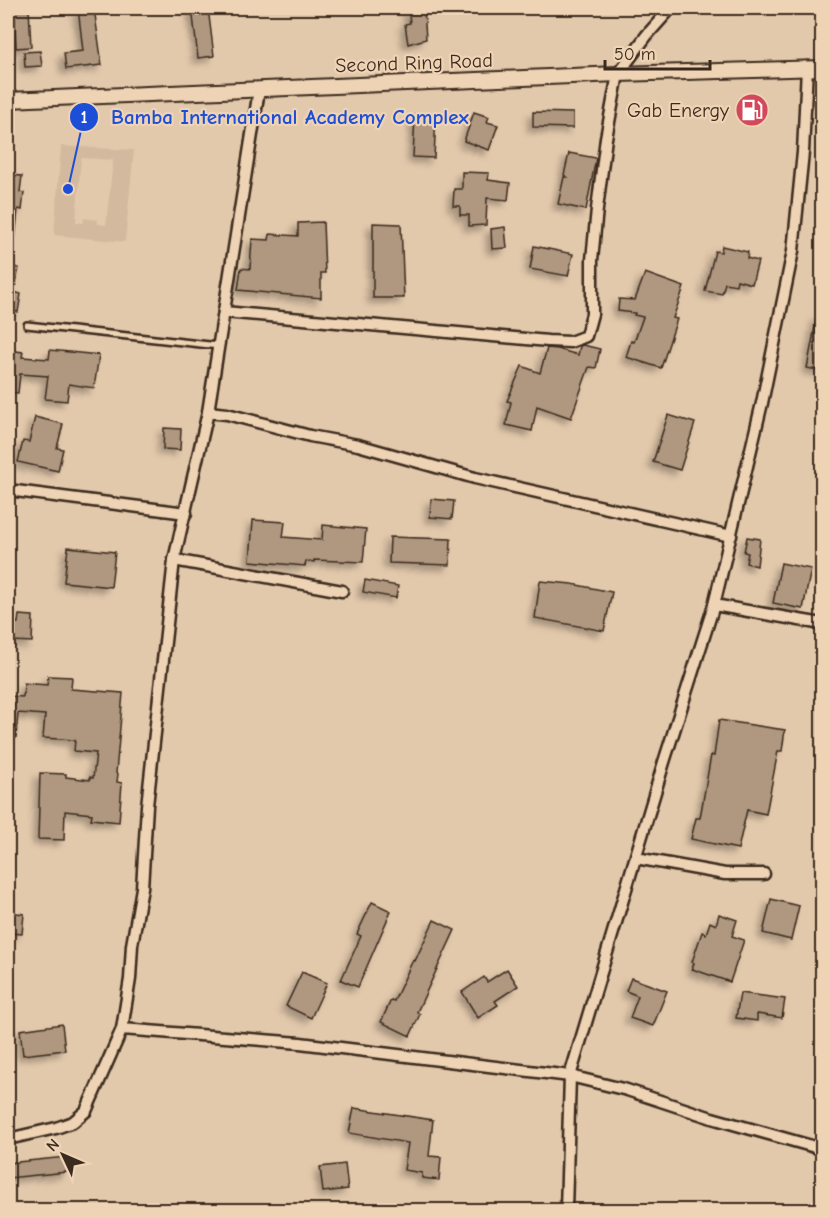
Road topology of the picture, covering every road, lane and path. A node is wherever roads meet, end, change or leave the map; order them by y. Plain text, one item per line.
1 (671, 8) edge
2 (807, 68) junction
3 (822, 68) edge
4 (618, 74) junction
5 (259, 90) junction
6 (8, 100) edge
7 (224, 312) junction
8 (27, 325) dead end
9 (219, 346) junction
10 (208, 412) junction
11 (8, 490) edge
12 (186, 513) junction
13 (731, 536) junction
14 (174, 560) junction
15 (342, 591) dead end
16 (714, 605) junction
17 (822, 624) edge
18 (636, 858) junction
19 (764, 874) dead end
20 (122, 1029) junction
21 (570, 1076) junction
22 (8, 1139) edge
23 (822, 1149) edge
24 (566, 1210) edge

1 - 4 street
2 - 3 street, Second Ring Road
2 - 4 street, Second Ring Road
2 - 13 street
4 - 5 street, Second Ring Road
4 - 7 street
5 - 6 street, Second Ring Road
5 - 7 street
7 - 9 street
8 - 9 lane
9 - 10 street
10 - 12 street
10 - 13 street
11 - 12 street
12 - 14 street
13 - 16 street
14 - 15 street
14 - 20 street
16 - 17 street
16 - 18 street
18 - 19 street
18 - 21 street
20 - 21 street
20 - 22 street
21 - 23 street
21 - 24 street

